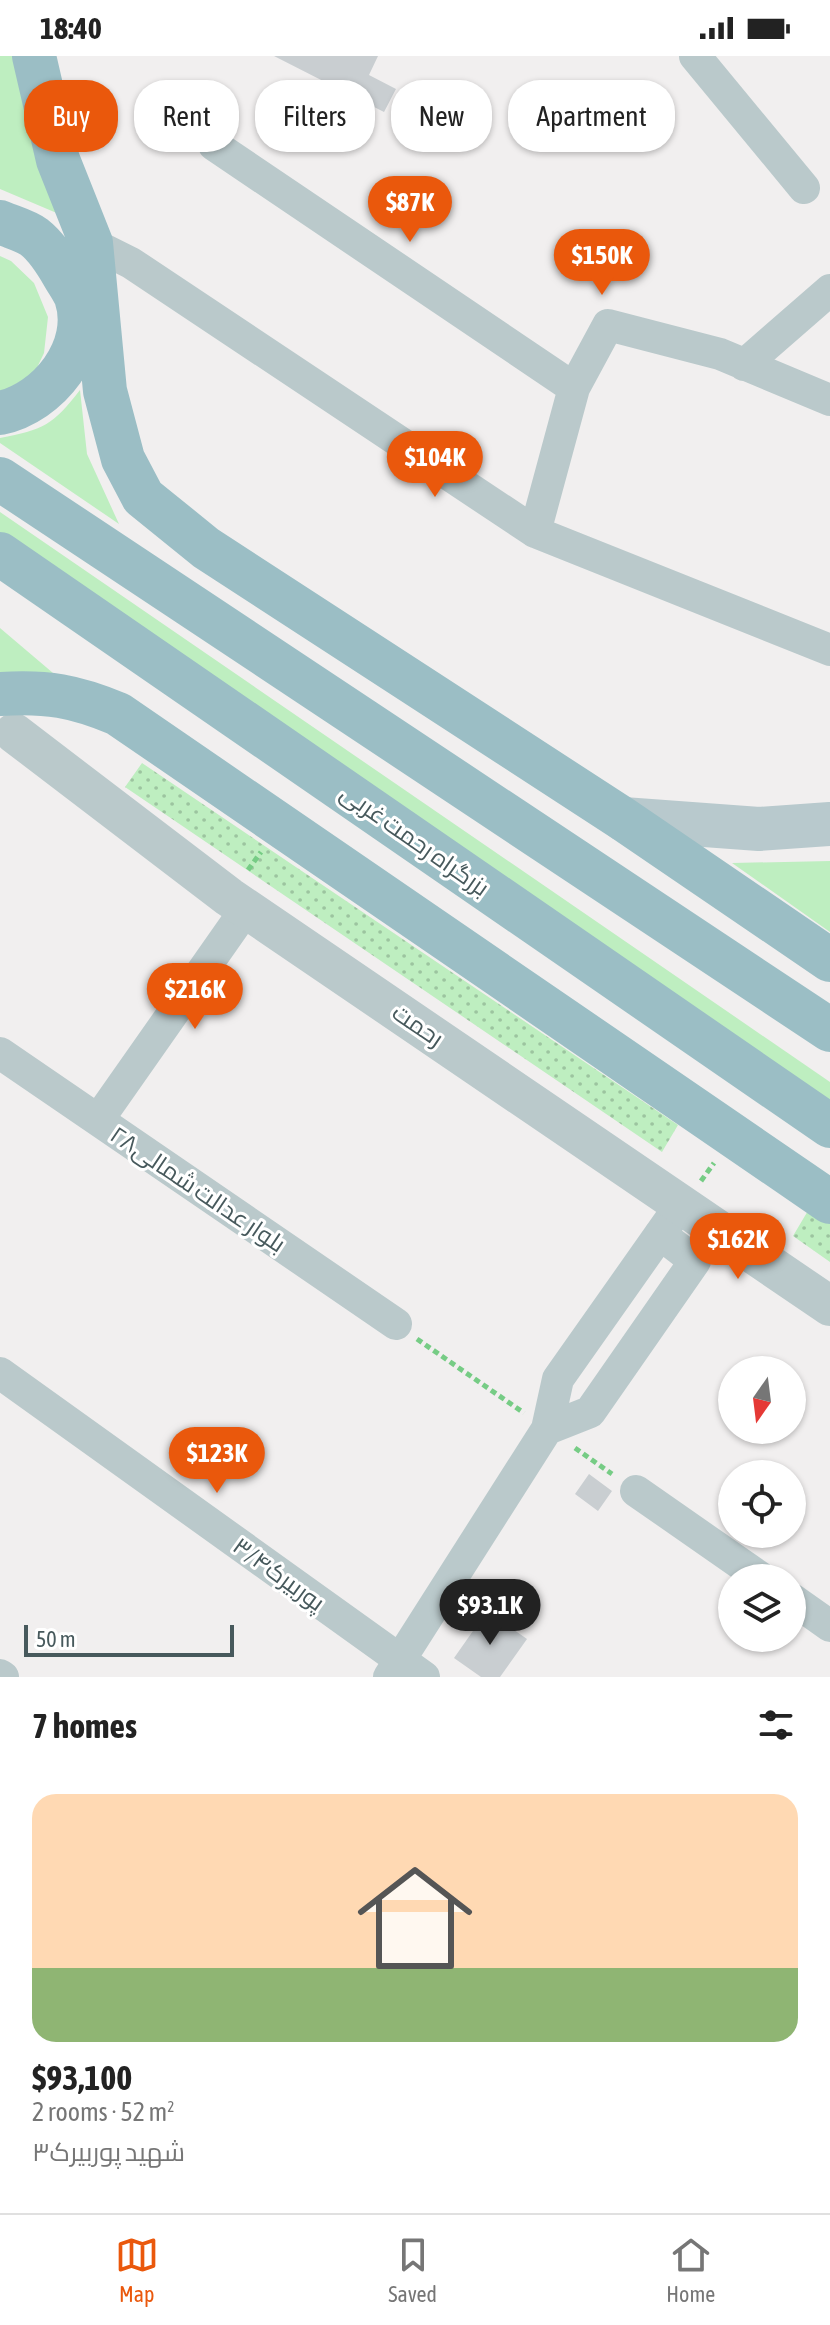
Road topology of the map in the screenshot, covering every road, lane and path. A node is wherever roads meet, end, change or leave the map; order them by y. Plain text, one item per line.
1 (34, 56) edge
2 (695, 56) edge
3 (224, 152) edge
4 (804, 188) dead end
5 (0, 222) edge
6 (91, 243) junction
7 (830, 290) edge
8 (744, 365) junction
9 (574, 388) junction
10 (830, 400) edge
11 (0, 413) edge
12 (0, 479) edge
13 (535, 532) junction
14 (0, 554) edge
15 (830, 650) edge
16 (7, 714) edge
17 (623, 819) junction
18 (830, 824) edge
19 (280, 825) junction
20 (237, 903) junction
21 (830, 960) edge
22 (830, 1030) edge
23 (0, 1053) edge
24 (98, 1120) junction
25 (830, 1126) edge
26 (830, 1202) edge
27 (671, 1219) junction
28 (830, 1306) edge
29 (396, 1324) joint
30 (0, 1373) edge
31 (547, 1429) junction
32 (636, 1491) joint
33 (741, 1564) edge
34 (806, 1609) edge
35 (830, 1626) edge
36 (405, 1672) edge

1 - 6 highway
2 - 4 street
3 - 9 street
5 - 11 highway
6 - 13 street
6 - 17 highway
7 - 8 street
8 - 9 street
8 - 10 street
9 - 13 street
12 - 22 highway
13 - 15 street
14 - 25 highway, بزرگراه رحمت غربی
16 - 19 highway
16 - 20 street, رحمت
17 - 18 main road
17 - 21 highway
19 - 20 path
19 - 26 highway
20 - 24 street
20 - 27 street, رحمت
23 - 24 street, بلوار عدالت شمالی۲۸
24 - 29 street, بلوار عدالت شمالی۲۸
27 - 28 street, رحمت
27 - 31 street
27 - 31 street
29 - 31 path
30 - 36 street, پوربیرک۳/۴
31 - 32 path
31 - 36 street
32 - 33 street
34 - 35 street

